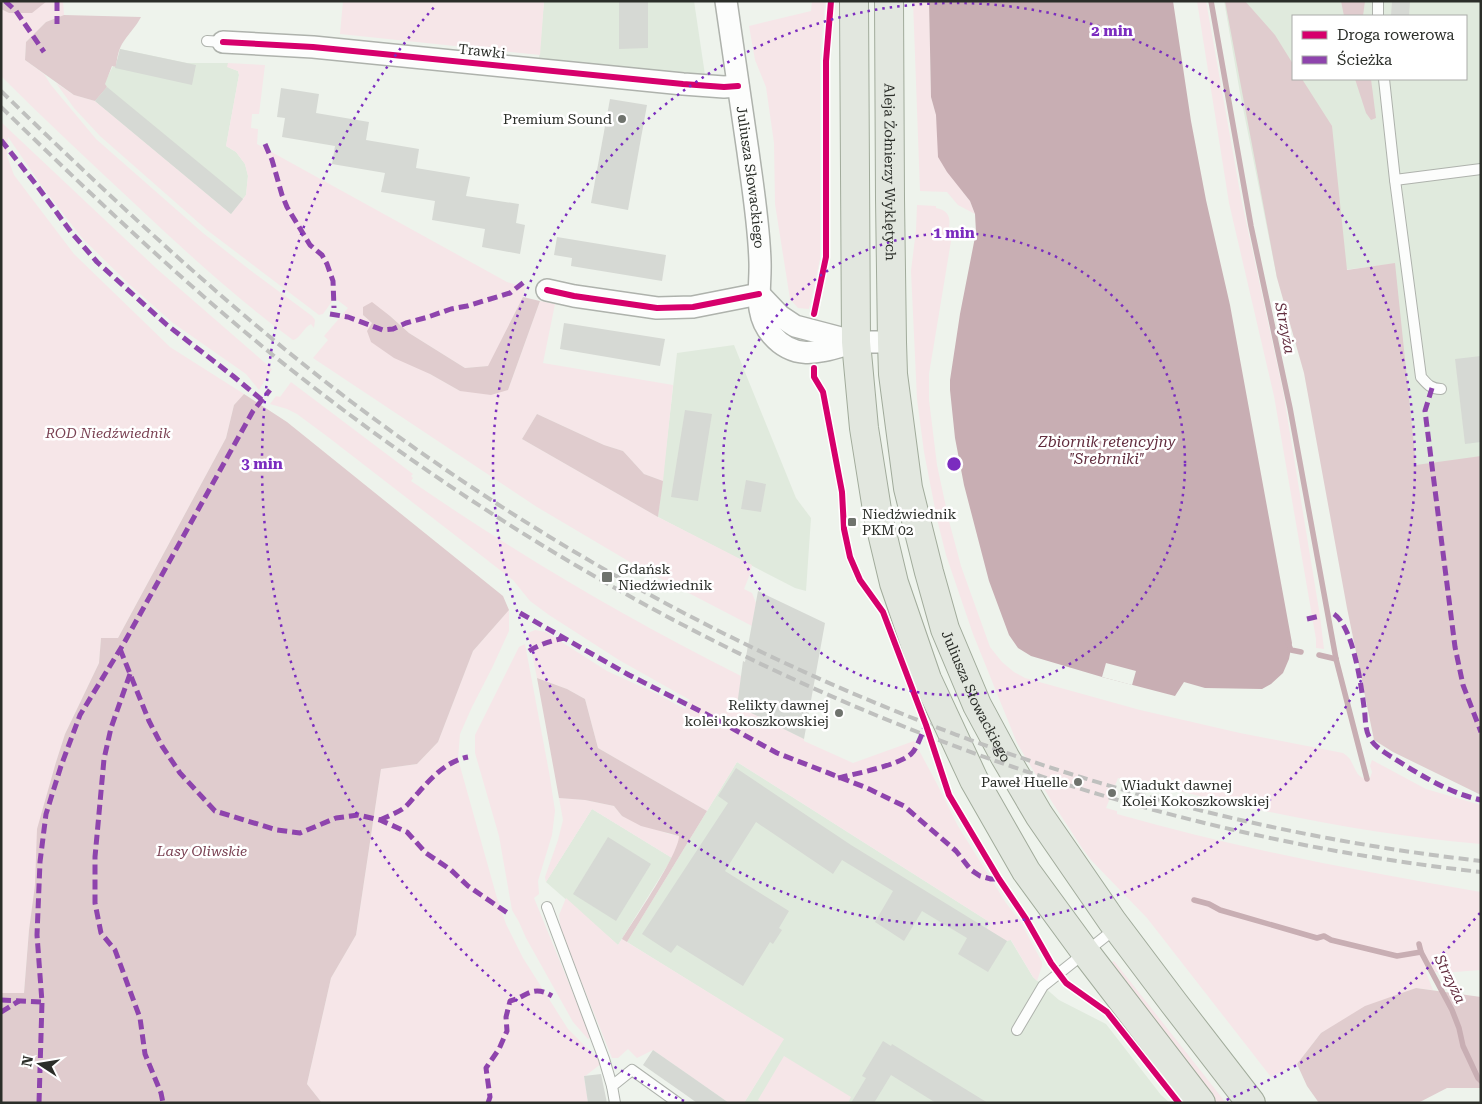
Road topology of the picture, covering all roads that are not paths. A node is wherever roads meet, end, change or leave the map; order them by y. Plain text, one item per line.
1 (726, 1) edge
2 (854, 1) edge
3 (889, 1) edge
4 (1378, 1) edge
5 (1378, 15) edge
6 (215, 41) dead end
7 (1384, 80) edge
8 (738, 86) junction
9 (1481, 169) edge
10 (1395, 180) junction
11 (547, 290) dead end
12 (759, 294) junction
13 (856, 342) junction
14 (892, 342) junction
15 (1441, 389) dead end
16 (547, 907) dead end
17 (1117, 927) junction
18 (1086, 953) junction
19 (1017, 1030) dead end
20 (612, 1086) junction
21 (615, 1103) edge
22 (678, 1103) edge
23 (1201, 1103) edge
24 (1250, 1103) edge

1 - 8 street, Juliusza Słowackiego
2 - 13 main road
3 - 14 main road, Aleja Żołnierzy Wyklętych
4 - 5 lane
6 - 8 street, Trawki
7 - 10 lane
8 - 12 street, Juliusza Słowackiego
9 - 10 lane
10 - 15 lane
11 - 12 street
12 - 13 street
13 - 14 street
13 - 18 main road
14 - 17 main road, Juliusza Słowackiego
16 - 20 lane
17 - 18 lane
17 - 24 main road, Juliusza Słowackiego
18 - 19 lane
18 - 23 main road
20 - 21 lane
20 - 22 lane

